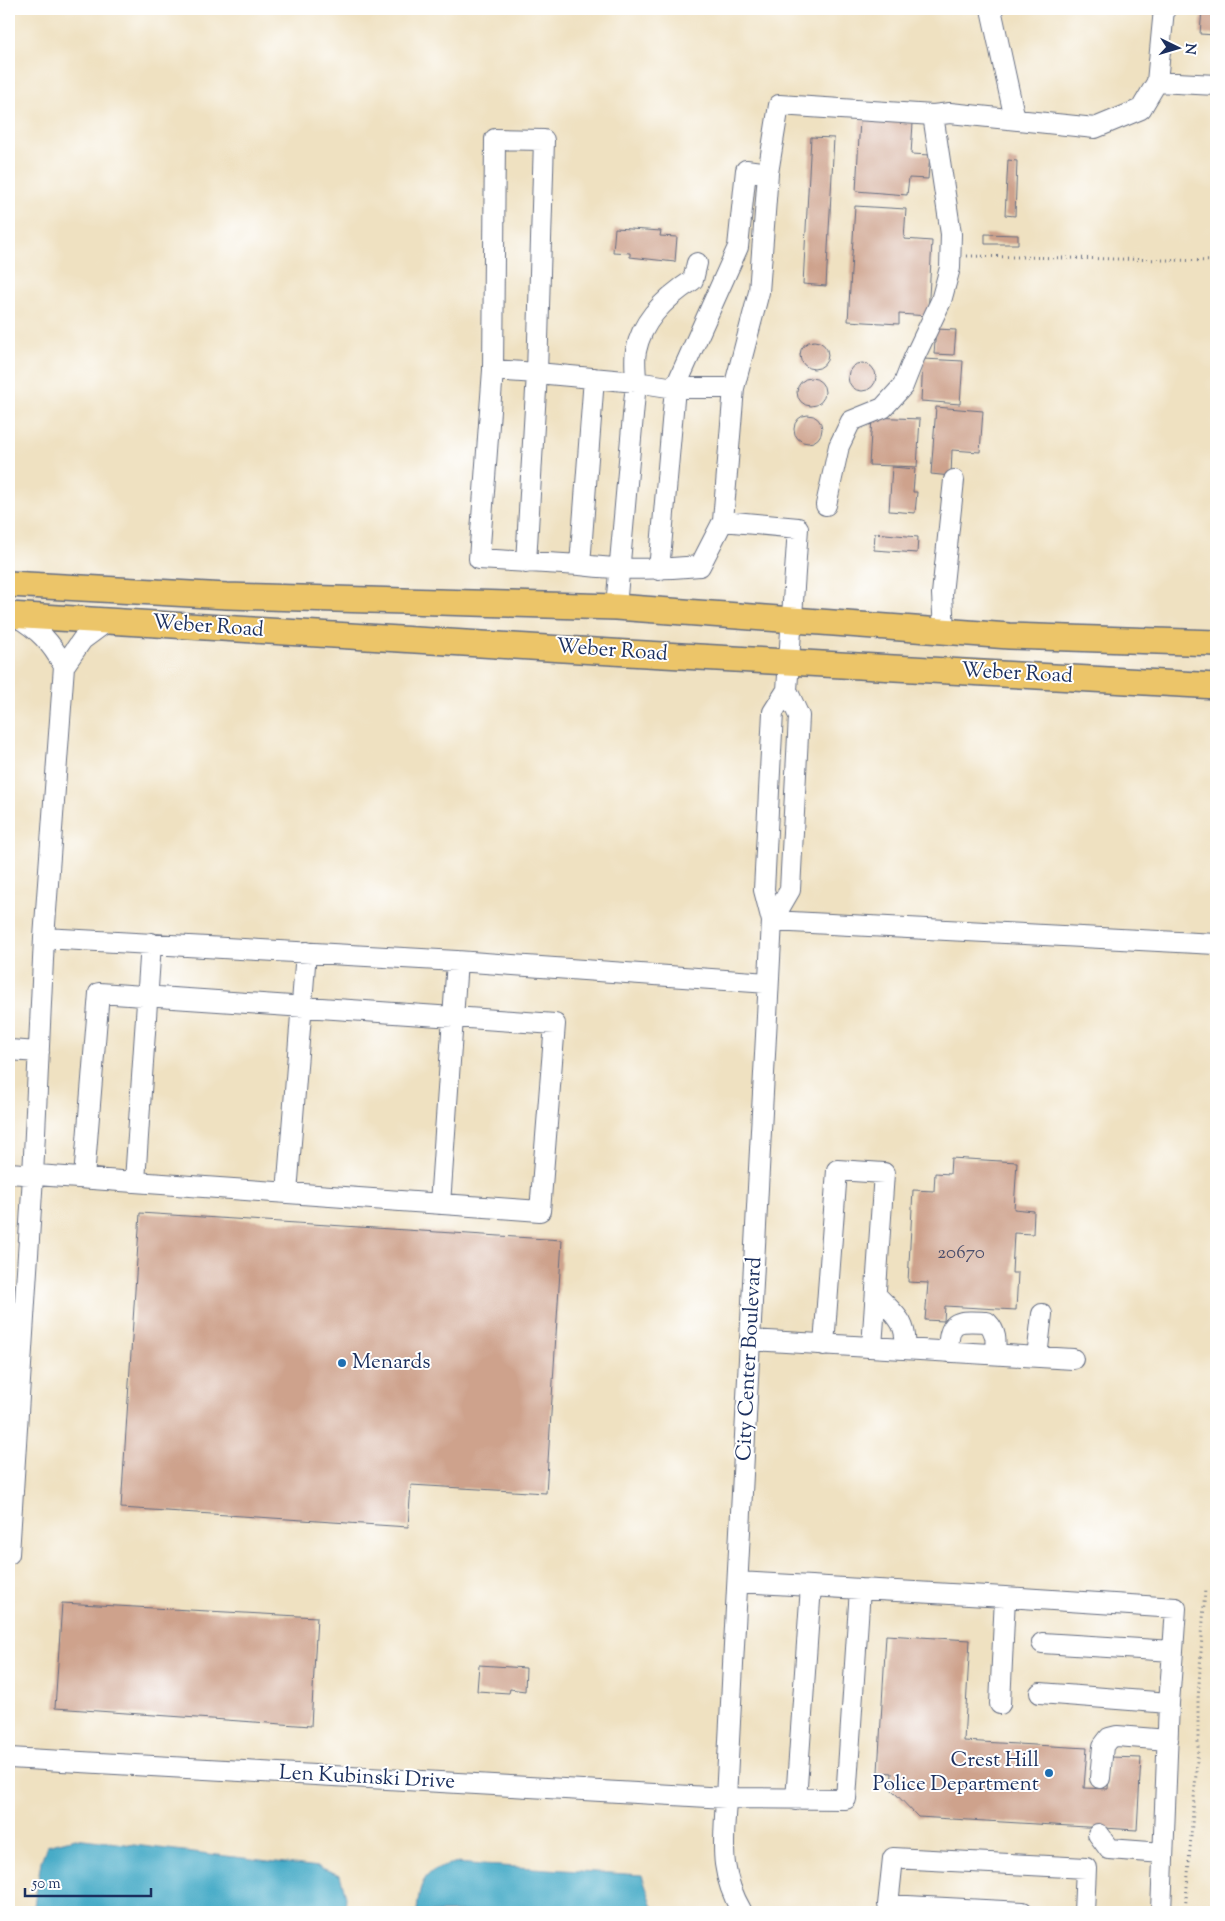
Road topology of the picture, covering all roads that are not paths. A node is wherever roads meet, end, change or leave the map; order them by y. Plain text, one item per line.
1 (991, 9) edge
2 (1164, 9) edge
3 (1157, 82) junction
4 (1216, 86) edge
5 (932, 115) junction
6 (1015, 120) junction
7 (768, 173) junction
8 (697, 263) dead end
9 (493, 370) junction
10 (538, 372) junction
11 (594, 378) junction
12 (636, 382) junction
13 (675, 388) junction
14 (734, 388) junction
15 (954, 480) dead end
16 (826, 505) dead end
17 (723, 521) junction
18 (526, 563) junction
19 (580, 564) junction
20 (620, 569) junction
21 (658, 570) junction
22 (9, 584) edge
23 (616, 607) junction
24 (13, 615) edge
25 (790, 619) junction
26 (109, 620) junction
27 (944, 631) junction
28 (1216, 643) edge
29 (789, 661) junction
30 (64, 666) junction
31 (1216, 686) edge
32 (772, 921) junction
33 (44, 938) junction
34 (151, 943) junction
35 (1216, 944) edge
36 (306, 952) junction
37 (457, 961) junction
38 (768, 983) junction
39 (148, 996) junction
40 (301, 1007) junction
41 (453, 1017) junction
42 (9, 1050) edge
43 (39, 1052) junction
44 (9, 1173) edge
45 (33, 1176) junction
46 (84, 1178) junction
47 (135, 1181) junction
48 (287, 1193) junction
49 (440, 1204) junction
50 (17, 1289) edge
51 (876, 1295) junction
52 (1042, 1314) dead end
53 (751, 1340) junction
54 (824, 1345) junction
55 (872, 1348) junction
56 (905, 1349) junction
57 (948, 1352) junction
58 (995, 1354) junction
59 (1038, 1357) junction
60 (1073, 1358) dead end
61 (9, 1554) edge
62 (738, 1582) junction
63 (811, 1586) junction
64 (860, 1589) junction
65 (1005, 1597) junction
66 (1042, 1643) dead end
67 (1173, 1652) junction
68 (1040, 1693) dead end
69 (1169, 1703) junction
70 (1000, 1704) dead end
71 (1168, 1740) junction
72 (9, 1758) edge
73 (1100, 1778) dead end
74 (726, 1798) junction
75 (796, 1800) junction
76 (1098, 1834) dead end
77 (1162, 1854) junction
78 (888, 1909) edge
79 (742, 1912) edge
80 (1023, 1912) edge
81 (1084, 1912) edge
82 (1161, 1912) edge

1 - 6 street
2 - 3 street
3 - 4 street
3 - 6 street
5 - 6 street
5 - 7 street
5 - 16 street
7 - 13 street
7 - 14 street
8 - 12 street
9 - 10 street
9 - 10 street
9 - 18 street
10 - 11 street
10 - 18 street
11 - 12 street
11 - 19 street
12 - 13 street
12 - 20 street
13 - 14 street
13 - 21 street
14 - 17 street
15 - 27 street
17 - 21 street
17 - 25 street
18 - 19 street
19 - 20 street
20 - 21 street
20 - 23 street
22 - 23 main road, Weber Road
23 - 25 main road, Weber Road
24 - 26 main road, Weber Road
24 - 30 street
25 - 27 main road, Weber Road
25 - 29 street
26 - 29 main road, Weber Road
26 - 30 street
27 - 28 main road, Weber Road
29 - 31 main road, Weber Road
29 - 32 street, City Center Boulevard
30 - 33 street
32 - 35 street
32 - 38 street, City Center Boulevard
33 - 34 street
33 - 43 street
34 - 36 street
34 - 39 street
36 - 37 street
36 - 40 street
37 - 38 street
37 - 41 street
38 - 53 street, City Center Boulevard
39 - 40 street
39 - 46 street
39 - 47 street
40 - 41 street
40 - 48 street
41 - 49 street
41 - 49 street
42 - 43 street
43 - 45 street
44 - 45 street
45 - 46 street
45 - 50 street
46 - 47 street
47 - 48 street
48 - 49 street
50 - 61 street
51 - 54 street
51 - 55 street
51 - 56 street
52 - 59 street
53 - 54 street
53 - 62 street, City Center Boulevard
54 - 55 street
55 - 56 street
56 - 57 street
57 - 58 street
57 - 58 street
58 - 59 street
59 - 60 street
62 - 63 street
62 - 74 street, City Center Boulevard
63 - 64 street
63 - 75 street
64 - 65 street
64 - 75 street, Len Kubinski Drive
65 - 67 street
65 - 70 street
66 - 67 street
67 - 69 street
68 - 69 street
69 - 71 street
71 - 73 street
71 - 77 street
72 - 74 street, Len Kubinski Drive
74 - 75 street, Len Kubinski Drive
74 - 79 street, City Center Boulevard
76 - 77 street
77 - 82 street
78 - 80 street
78 - 81 street

